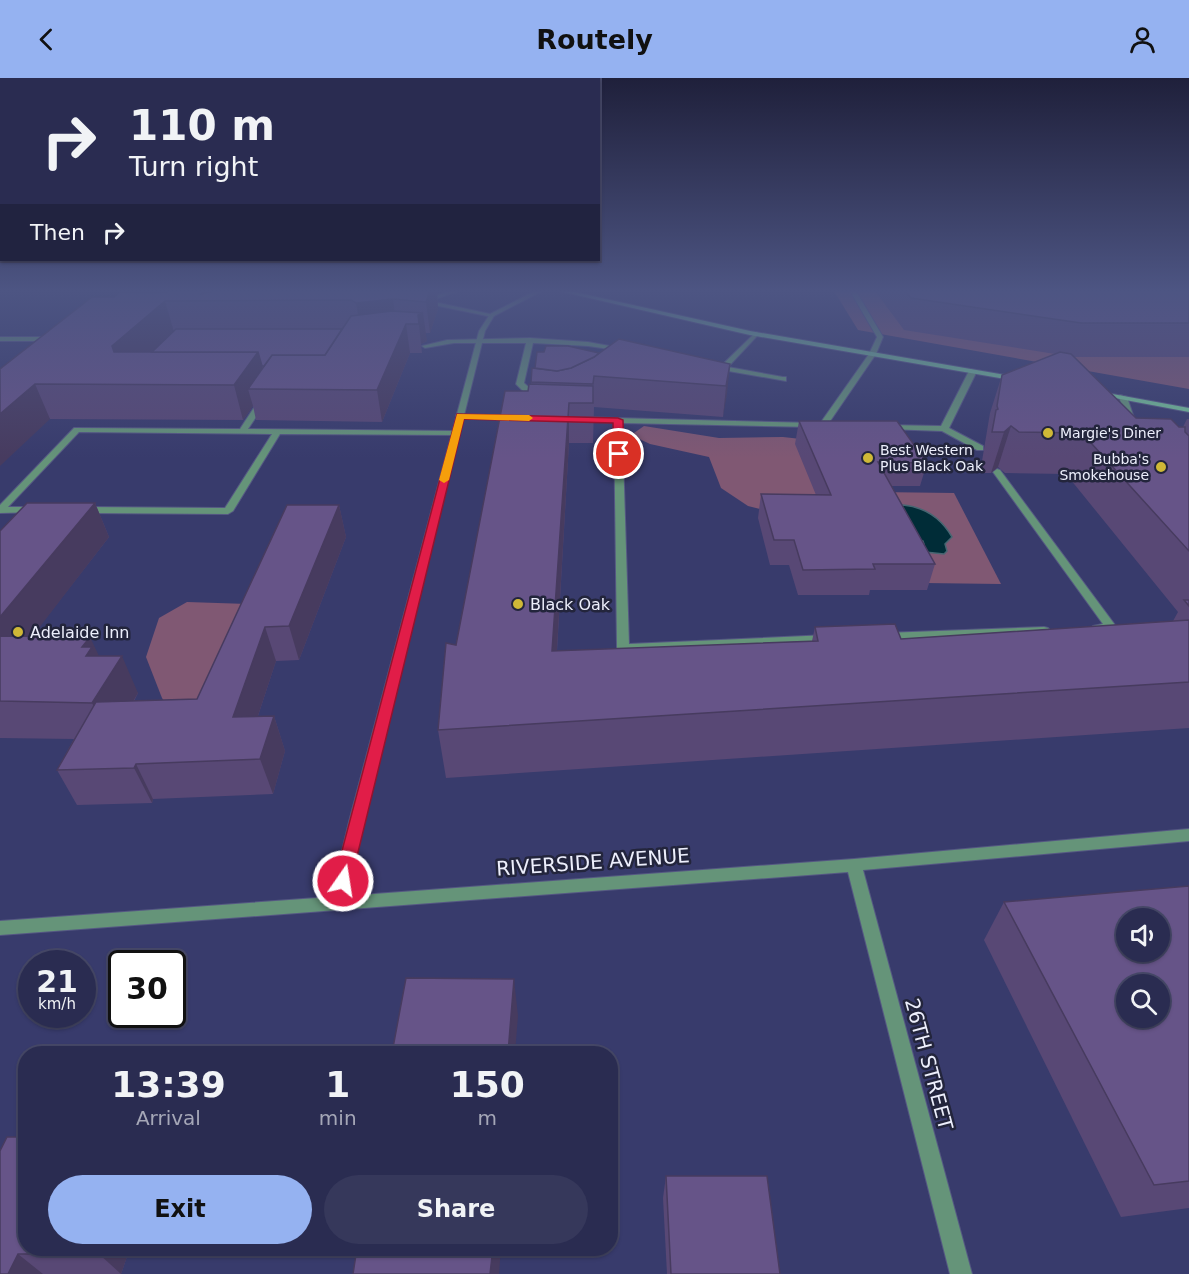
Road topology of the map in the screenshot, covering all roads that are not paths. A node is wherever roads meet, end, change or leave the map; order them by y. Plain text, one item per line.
1 (478, 347) edge
2 (528, 347) edge
3 (605, 347) edge
4 (744, 347) edge
5 (830, 347) edge
6 (875, 347) edge
7 (872, 354) junction
8 (624, 357) edge
9 (705, 364) edge
10 (723, 368) junction
11 (973, 371) junction
12 (783, 379) dead end
13 (1031, 381) edge
14 (1088, 391) edge
15 (548, 396) edge
16 (1123, 397) junction
17 (265, 398) edge
18 (1189, 410) edge
19 (460, 416) junction
20 (528, 418) edge
21 (573, 419) edge
22 (618, 420) junction
23 (823, 425) junction
24 (834, 425) edge
25 (878, 427) edge
26 (944, 429) junction
27 (243, 431) junction
28 (278, 432) junction
29 (456, 433) junction
30 (1140, 436) edge
31 (980, 448) dead end
32 (997, 472) edge
33 (0, 510) edge
34 (48, 510) edge
35 (72, 510) edge
36 (1088, 628) edge
37 (1052, 630) edge
38 (872, 637) edge
39 (836, 639) edge
40 (1189, 835) edge
41 (854, 865) junction
42 (338, 901) junction
43 (0, 928) edge
44 (961, 1274) edge

1 - 19 street
2 - 15 street
3 - 8 street
4 - 10 street
5 - 7 main road
6 - 7 street
7 - 11 main road
7 - 23 street
9 - 10 street
10 - 12 street
11 - 13 main road
11 - 26 street
14 - 16 main road
16 - 18 main road
16 - 30 street
17 - 27 street
19 - 20 street
19 - 29 street
21 - 22 street
22 - 23 street
22 - 39 street
23 - 24 street
25 - 26 street
26 - 31 street
27 - 28 street
27 - 33 street
28 - 29 street
28 - 35 street
29 - 42 street
32 - 36 street
33 - 34 street
37 - 38 street
40 - 41 street, RIVERSIDE AVENUE
41 - 42 street, RIVERSIDE AVENUE
41 - 44 street, 26TH STREET
42 - 43 street, RIVERSIDE AVENUE

